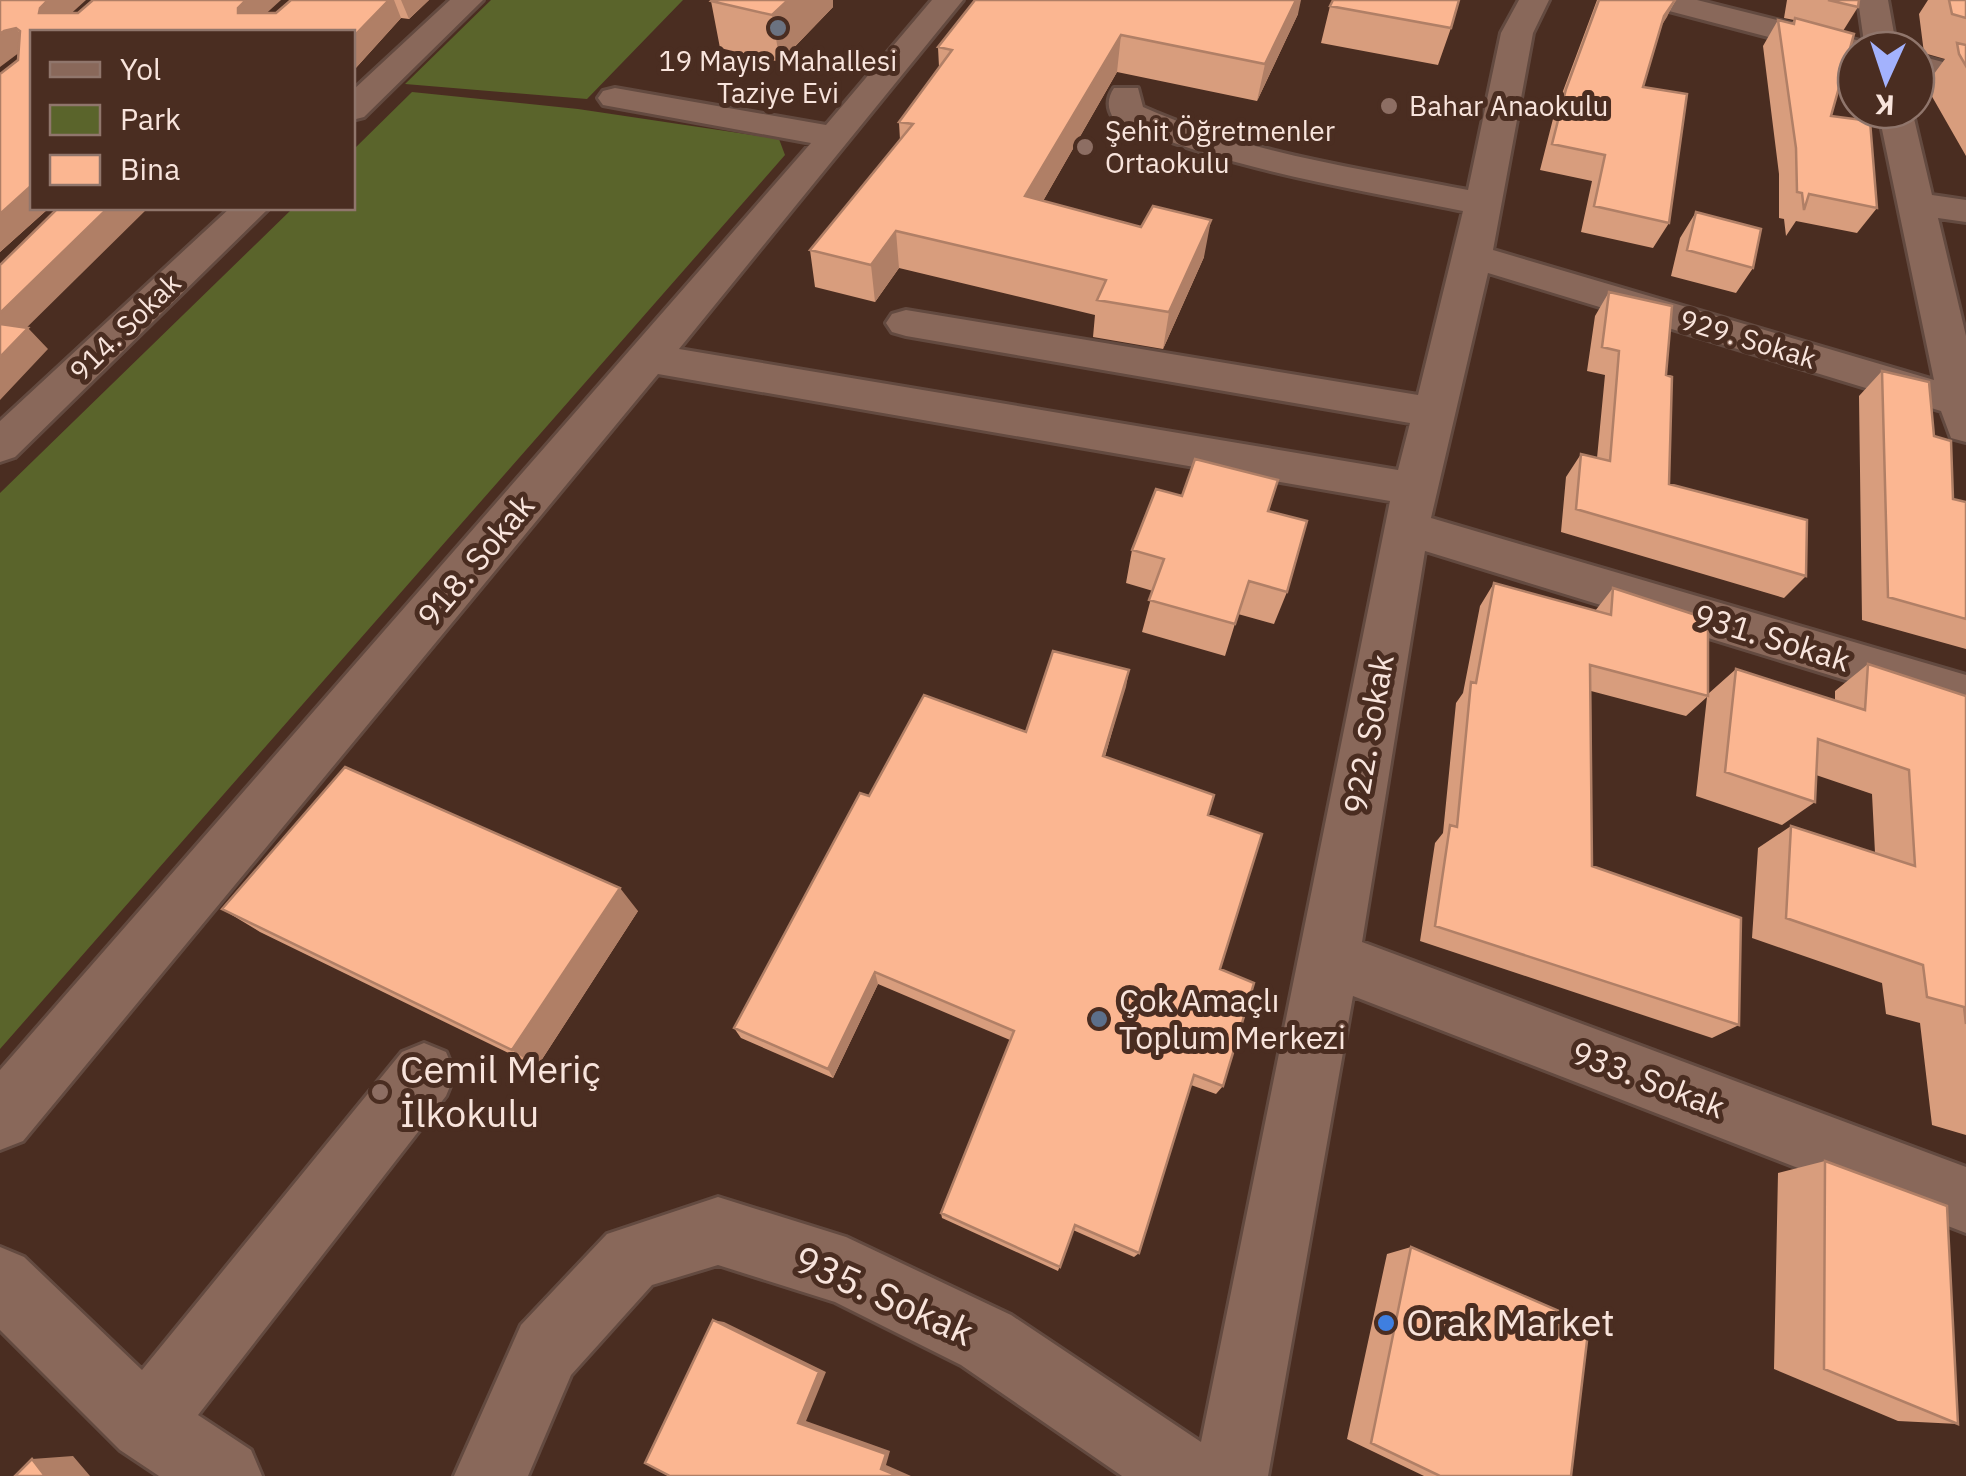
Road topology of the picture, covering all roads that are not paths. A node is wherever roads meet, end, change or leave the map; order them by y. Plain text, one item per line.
1 (468, 0) edge
2 (948, 0) edge
3 (1534, 0) edge
4 (1661, 0) edge
5 (1872, 0) edge
6 (1877, 30) edge
7 (1836, 45) edge
8 (1936, 70) edge
9 (1966, 78) edge
10 (1126, 96) dead end
11 (615, 98) dead end
12 (355, 107) edge
13 (1900, 130) edge
14 (834, 137) junction
15 (1484, 204) junction
16 (1917, 204) junction
17 (248, 210) edge
18 (1966, 211) edge
19 (1473, 256) junction
20 (906, 323) dead end
21 (648, 358) junction
22 (1965, 411) edge
23 (1435, 414) junction
24 (0, 446) edge
25 (1411, 509) junction
26 (1966, 696) edge
27 (1330, 960) junction
28 (424, 1074) dead end
29 (0, 1118) edge
30 (1966, 1200) edge
31 (0, 1281) edge
32 (146, 1424) junction
33 (225, 1476) edge
34 (491, 1476) edge
35 (1186, 1476) edge
36 (1231, 1476) edge

1 - 12 street
2 - 14 street, 918. Sokak
3 - 15 street, 922. Sokak
4 - 7 street
5 - 6 street
8 - 9 street
10 - 15 street
11 - 14 street
13 - 16 street
14 - 21 street, 918. Sokak
15 - 19 street, 922. Sokak
16 - 18 street
16 - 22 street
17 - 24 street, 914. Sokak
19 - 22 street, 929. Sokak
19 - 23 street, 922. Sokak
20 - 23 street
21 - 25 street, 931. Sokak
21 - 29 street, 918. Sokak
23 - 25 street, 922. Sokak
25 - 26 street, 931. Sokak
25 - 27 street, 922. Sokak
27 - 30 street, 933. Sokak
27 - 36 street, 922. Sokak
28 - 32 street
31 - 32 street
32 - 33 street
34 - 35 street, 935. Sokak

